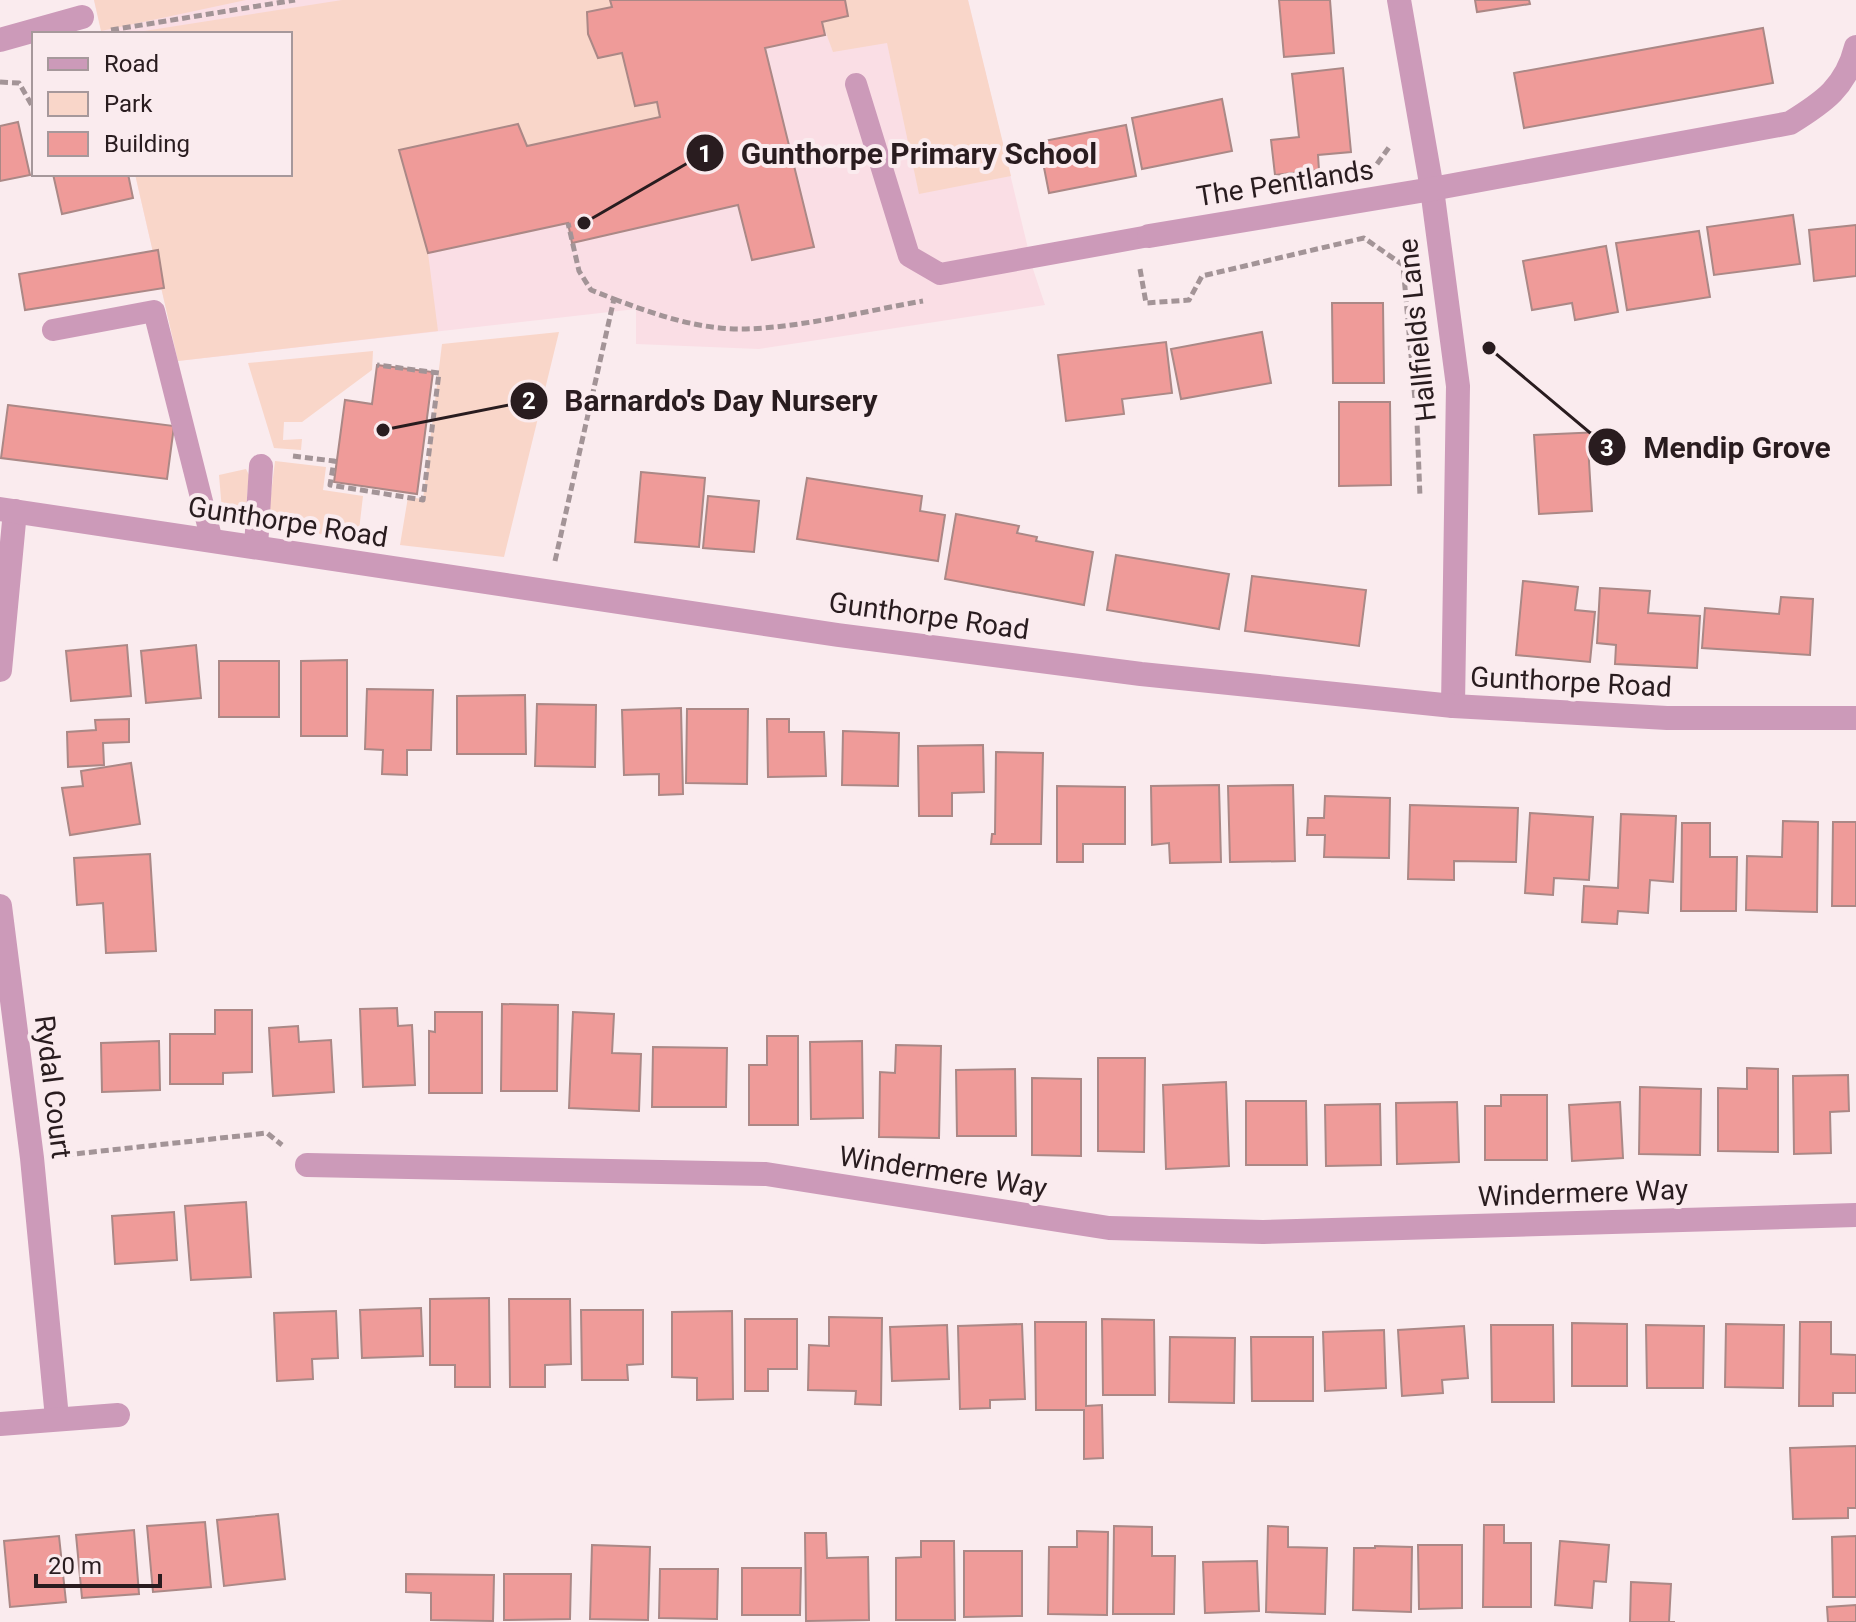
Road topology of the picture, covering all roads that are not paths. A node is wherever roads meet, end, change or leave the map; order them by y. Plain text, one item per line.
1 (1399, 0) edge
2 (92, 24) road end
3 (46, 32) edge
4 (32, 34) edge
5 (0, 40) edge
6 (1856, 47) edge
7 (856, 84) dead end
8 (1432, 189) junction
9 (1149, 236) joint
10 (53, 330) dead end
11 (261, 466) dead end
12 (8, 510) edge
13 (212, 541) junction
14 (256, 547) junction
15 (0, 670) edge
16 (1453, 706) junction
17 (1856, 718) edge
18 (0, 906) edge
19 (307, 1165) road end
20 (1856, 1215) edge
21 (118, 1415) dead end
22 (57, 1418) junction
23 (0, 1424) edge

1 - 8 street, Hallfields Lane
2 - 3 street
4 - 5 street
6 - 8 street, The Pentlands
7 - 9 lane
8 - 9 street, The Pentlands
8 - 16 street, Hallfields Lane
10 - 13 lane
11 - 14 street
12 - 13 street, Gunthorpe Road
12 - 15 street
13 - 14 street, Gunthorpe Road
14 - 16 street, Gunthorpe Road
16 - 17 street, Gunthorpe Road
18 - 22 street, Rydal Court
19 - 20 street, Windermere Way
21 - 22 street
22 - 23 street

